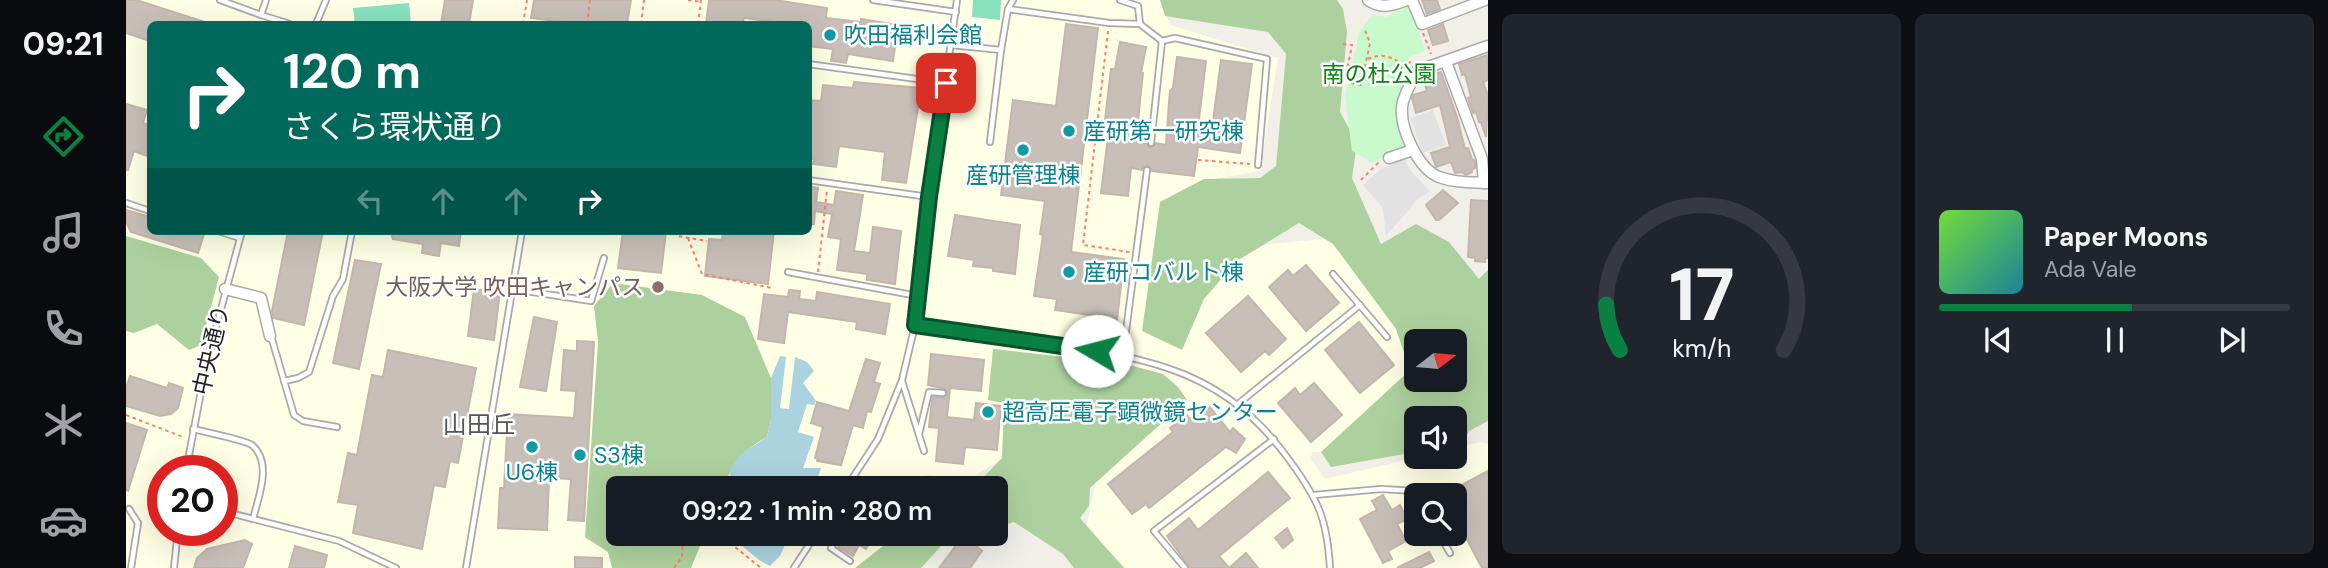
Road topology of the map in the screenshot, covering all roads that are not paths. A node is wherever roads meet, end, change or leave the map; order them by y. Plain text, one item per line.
1 (219, 0) edge
2 (265, 0) edge
3 (326, 0) edge
4 (873, 0) edge
5 (957, 0) edge
6 (1013, 0) edge
7 (1120, 0) edge
8 (1368, 0) edge
9 (1409, 0) edge
10 (1485, 0) edge
11 (1008, 9) junction
12 (956, 12) junction
13 (261, 15) junction
14 (280, 21) edge
15 (317, 21) edge
16 (1140, 24) junction
17 (1162, 41) junction
18 (951, 46) junction
19 (1488, 47) edge
20 (1001, 50) junction
21 (1446, 62) junction
22 (812, 65) edge
23 (946, 83) junction
24 (990, 142) dead end
25 (1152, 143) dead end
26 (1413, 150) junction
27 (1390, 158) road end
28 (1258, 165) road end
29 (1147, 170) dead end
30 (812, 180) edge
31 (1486, 183) edge
32 (929, 197) junction
33 (126, 203) edge
34 (147, 210) edge
35 (231, 235) edge
36 (241, 235) edge
37 (351, 235) edge
38 (521, 235) edge
39 (240, 238) junction
40 (604, 258) dead end
41 (788, 272) dead end
42 (1333, 274) dead end
43 (225, 289) junction
44 (513, 289) junction
45 (918, 296) junction
46 (1360, 306) junction
47 (915, 325) junction
48 (270, 336) joint
49 (1387, 337) dead end
50 (1123, 354) junction
51 (902, 380) junction
52 (284, 381) junction
53 (943, 393) dead end
54 (1238, 404) junction
55 (337, 427) dead end
56 (193, 429) junction
57 (919, 435) junction
58 (1274, 439) junction
59 (924, 451) dead end
60 (189, 455) edge
61 (855, 476) edge
62 (1404, 490) edge
63 (1314, 495) junction
64 (129, 509) dead end
65 (238, 516) edge
66 (253, 519) junction
67 (176, 546) edge
68 (808, 546) edge
69 (832, 546) edge
70 (1446, 546) edge
71 (1450, 553) dead end
72 (849, 561) dead end
73 (131, 568) edge
74 (174, 568) edge
75 (396, 568) edge
76 (466, 568) edge
77 (794, 568) edge
78 (1185, 568) edge
79 (1330, 568) edge

1 - 13 lane
2 - 13 lane
3 - 15 lane
4 - 12 lane
5 - 12 lane
6 - 11 lane
7 - 16 lane
8 - 9 street
9 - 10 street
11 - 16 lane
11 - 20 lane
12 - 18 lane
13 - 14 lane
16 - 17 lane
17 - 25 lane
17 - 28 lane
18 - 20 lane
18 - 23 lane
19 - 21 street
20 - 24 lane
21 - 26 street
21 - 31 street
22 - 23 lane
23 - 32 lane
26 - 27 street
26 - 31 street
29 - 50 lane
30 - 32 lane
32 - 45 lane
33 - 34 lane
35 - 39 lane
36 - 39 lane, 中央通り
37 - 52 lane
38 - 44 lane
39 - 43 lane, 中央通り
40 - 44 lane
41 - 45 lane
42 - 46 lane
43 - 48 street
43 - 56 lane, 中央通り
44 - 76 lane
45 - 47 lane
46 - 49 lane
46 - 54 lane
47 - 50 lane
47 - 51 lane
48 - 52 lane
50 - 54 lane
51 - 57 lane
51 - 61 lane
52 - 55 lane
53 - 57 lane
54 - 58 lane
56 - 60 lane, 中央通り
56 - 66 lane
57 - 59 lane
58 - 63 lane
58 - 78 lane
62 - 63 lane
63 - 79 lane
64 - 73 lane
65 - 66 lane
66 - 75 lane
67 - 74 lane
68 - 77 lane
69 - 72 lane
70 - 71 lane

